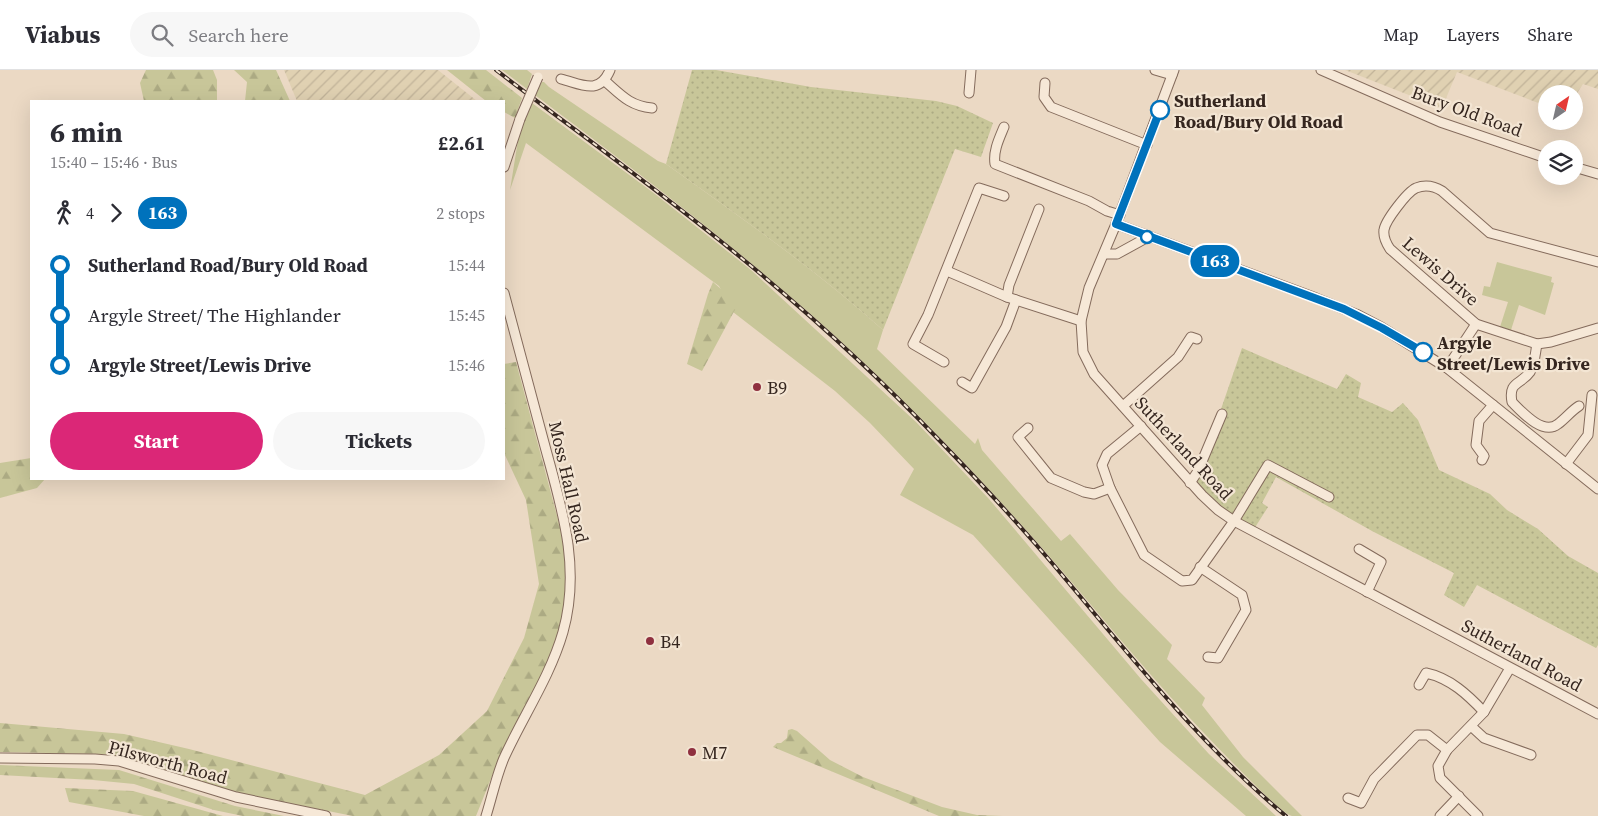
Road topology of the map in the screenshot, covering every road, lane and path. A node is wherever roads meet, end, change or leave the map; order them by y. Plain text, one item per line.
1 (610, 70) edge
2 (971, 70) edge
3 (1155, 70) edge
4 (1321, 70) edge
5 (1173, 72) edge
6 (540, 74) edge
7 (561, 79) dead end
8 (605, 80) junction
9 (1045, 83) dead end
10 (969, 93) dead end
11 (652, 108) dead end
12 (1057, 110) junction
13 (1052, 119) dead end
14 (1004, 127) dead end
15 (1147, 145) junction
16 (1538, 155) edge
17 (505, 164) edge
18 (1583, 170) edge
19 (1598, 174) edge
20 (1004, 196) dead end
21 (1039, 209) dead end
22 (1120, 215) junction
23 (1116, 224) junction
24 (1148, 237) junction
25 (1104, 254) junction
26 (1598, 262) edge
27 (947, 271) junction
28 (505, 297) edge
29 (1012, 299) junction
30 (1081, 321) junction
31 (1476, 324) junction
32 (1598, 328) edge
33 (1197, 339) dead end
34 (1537, 344) junction
35 (944, 362) dead end
36 (1446, 368) junction
37 (962, 382) dead end
38 (1592, 395) dead end
39 (1493, 405) junction
40 (1123, 406) junction
41 (1222, 414) dead end
42 (1579, 419) dead end
43 (1141, 426) junction
44 (1028, 428) dead end
45 (1482, 460) dead end
46 (1566, 464) junction
47 (1190, 483) junction
48 (1110, 488) junction
49 (1598, 489) edge
50 (1328, 497) dead end
51 (1234, 522) junction
52 (1359, 549) dead end
53 (1200, 568) junction
54 (1367, 592) junction
55 (1208, 657) dead end
56 (1510, 668) junction
57 (1419, 685) dead end
58 (1484, 712) junction
59 (1598, 714) edge
60 (1471, 726) junction
61 (1447, 750) junction
62 (1531, 755) dead end
63 (0, 758) edge
64 (1459, 796) junction
65 (1348, 798) dead end
66 (326, 816) edge
67 (486, 816) edge
68 (1440, 816) edge
69 (1478, 816) edge

1 - 8 street
2 - 10 street
3 - 5 street
4 - 16 street, Bury Old Road
5 - 15 street, Sutherland Road
6 - 17 street, bridge
7 - 8 street
8 - 11 street
9 - 12 street
12 - 13 street
12 - 15 street
14 - 22 street
15 - 22 street, Sutherland Road
18 - 19 street
20 - 27 street
21 - 29 street
22 - 23 street, Sutherland Road
23 - 24 street
23 - 25 street, Sutherland Road
24 - 25 street
24 - 36 street
25 - 30 street, Sutherland Road
26 - 31 street, Lewis Drive
27 - 29 street
27 - 35 street
28 - 67 street, Moss Hall Road
29 - 30 street
29 - 37 street
30 - 40 street, Sutherland Road
31 - 34 street, Lewis Drive
31 - 36 street, Lewis Drive
32 - 34 street, Lewis Drive
33 - 40 street
34 - 42 street
36 - 39 street
38 - 46 street
39 - 45 street
39 - 46 street
40 - 43 street, Sutherland Road
41 - 47 street
43 - 47 street, Sutherland Road
43 - 48 street
44 - 48 street
46 - 49 street
47 - 51 street, Sutherland Road
48 - 53 street
50 - 51 street
51 - 53 street
51 - 54 street, Sutherland Road
52 - 54 street
53 - 55 street
54 - 56 street, Sutherland Road
56 - 58 street
56 - 59 street, Sutherland Road
57 - 58 street
58 - 60 street
60 - 61 street
60 - 62 street
61 - 64 street
61 - 65 street
63 - 66 street, Pilsworth Road
64 - 68 street
64 - 69 street

